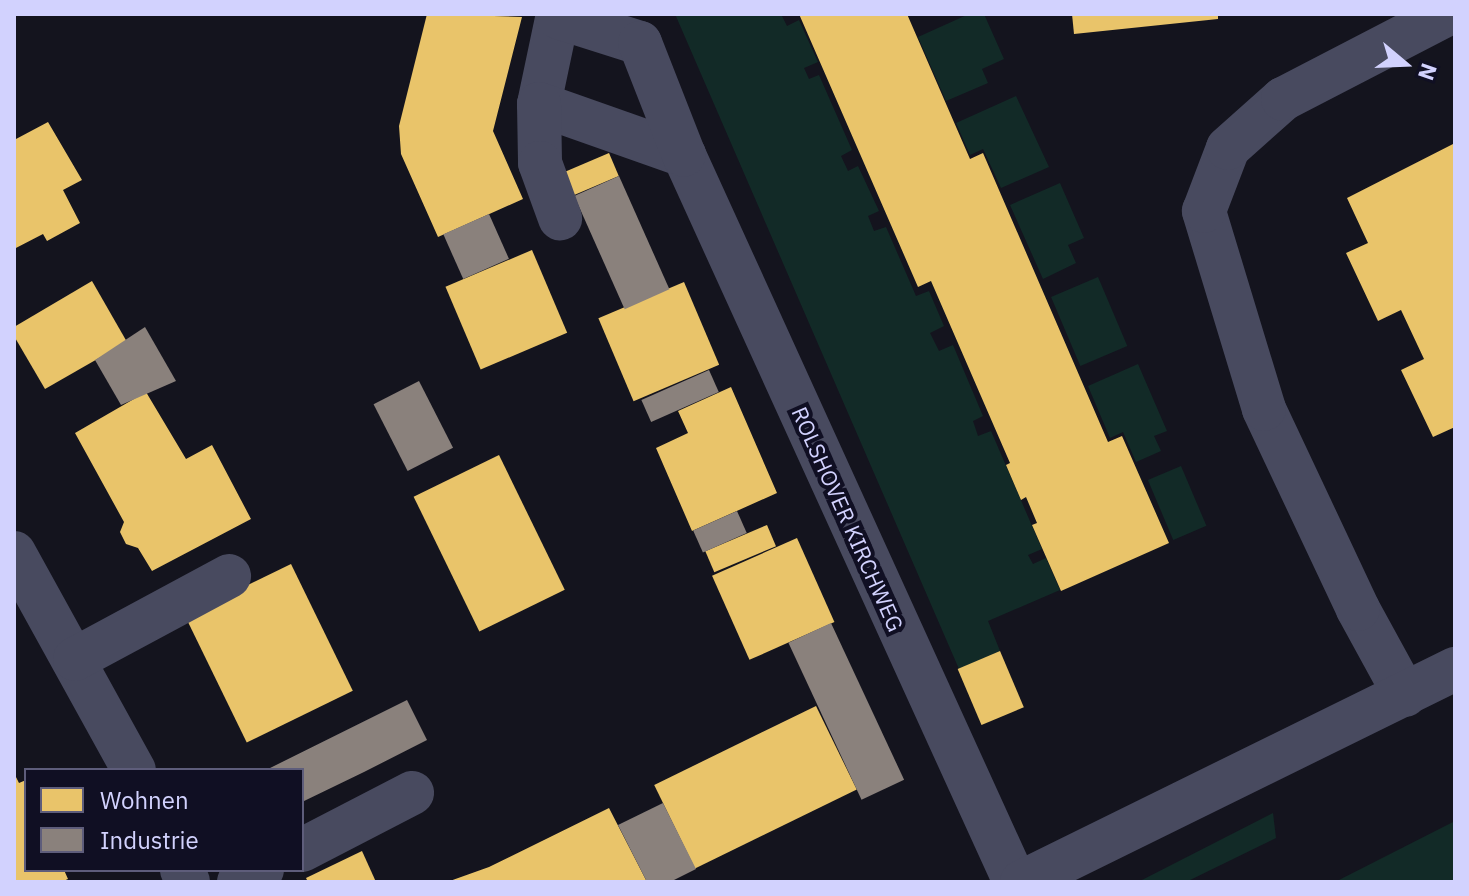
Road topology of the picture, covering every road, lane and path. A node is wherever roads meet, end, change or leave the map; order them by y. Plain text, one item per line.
1 (1447, 14) edge
2 (558, 15) edge
3 (539, 104) junction
4 (684, 155) junction
5 (560, 218) dead end
6 (14, 553) edge
7 (229, 576) dead end
8 (75, 659) junction
9 (1455, 669) edge
10 (1405, 695) junction
11 (133, 768) edge
12 (412, 793) dead end
13 (304, 849) edge
14 (258, 872) edge
15 (239, 882) edge
16 (1015, 882) edge
17 (1022, 882) edge

1 - 10 street
2 - 3 street, ROLSHOVER KIRCHWEG
2 - 4 street, ROLSHOVER KIRCHWEG
3 - 4 street
3 - 5 street, ROLSHOVER KIRCHWEG
4 - 16 street, ROLSHOVER KIRCHWEG
6 - 8 street
7 - 8 street
8 - 11 street
9 - 10 street
10 - 17 street
12 - 13 street
14 - 15 street

